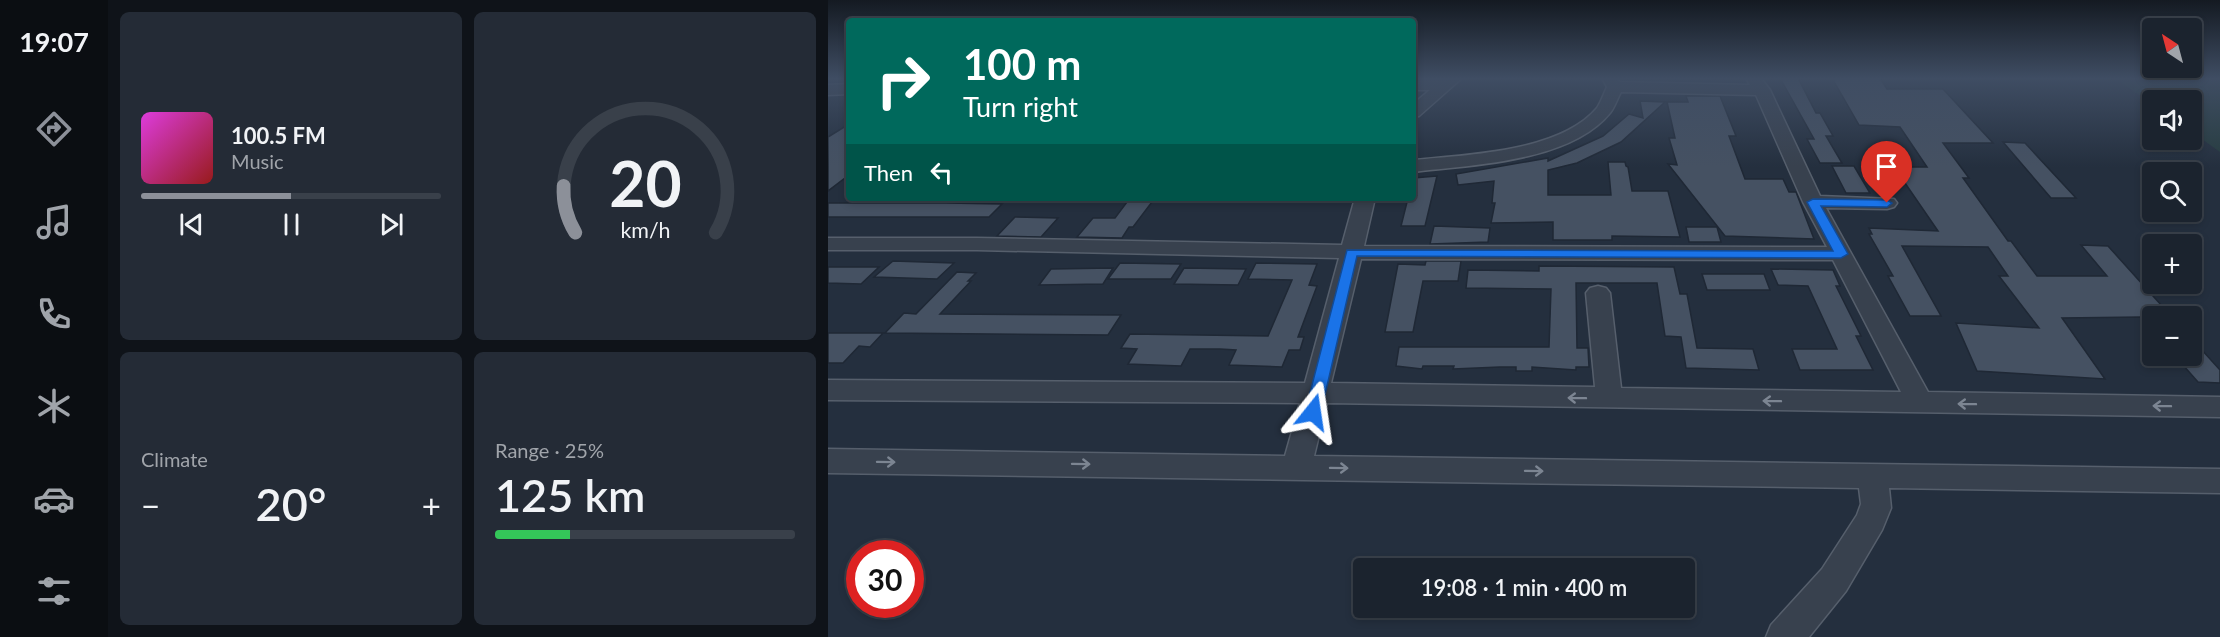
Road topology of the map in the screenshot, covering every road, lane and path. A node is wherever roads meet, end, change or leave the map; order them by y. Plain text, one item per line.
1 (1607, 108) edge
2 (1769, 108) edge
3 (1416, 166) edge
4 (1364, 201) edge
5 (1813, 202) junction
6 (1887, 203) dead end
7 (828, 244) edge
8 (1352, 252) junction
9 (1841, 254) junction
10 (1598, 293) dead end
11 (828, 390) edge
12 (1318, 393) junction
13 (1609, 398) junction
14 (1921, 404) junction
15 (2220, 406) edge
16 (828, 461) edge
17 (1298, 467) junction
18 (1868, 477) junction
19 (2220, 481) edge
20 (1784, 637) edge

1 - 3 street
2 - 5 street
4 - 8 street
5 - 6 street
5 - 9 street
7 - 8 street
8 - 9 street
8 - 12 street
9 - 14 street
10 - 13 street
11 - 12 street
13 -> 12 street
12 - 17 street
14 -> 13 street
15 -> 14 street
16 -> 17 street
17 -> 18 street
18 - 19 street
18 - 20 street

